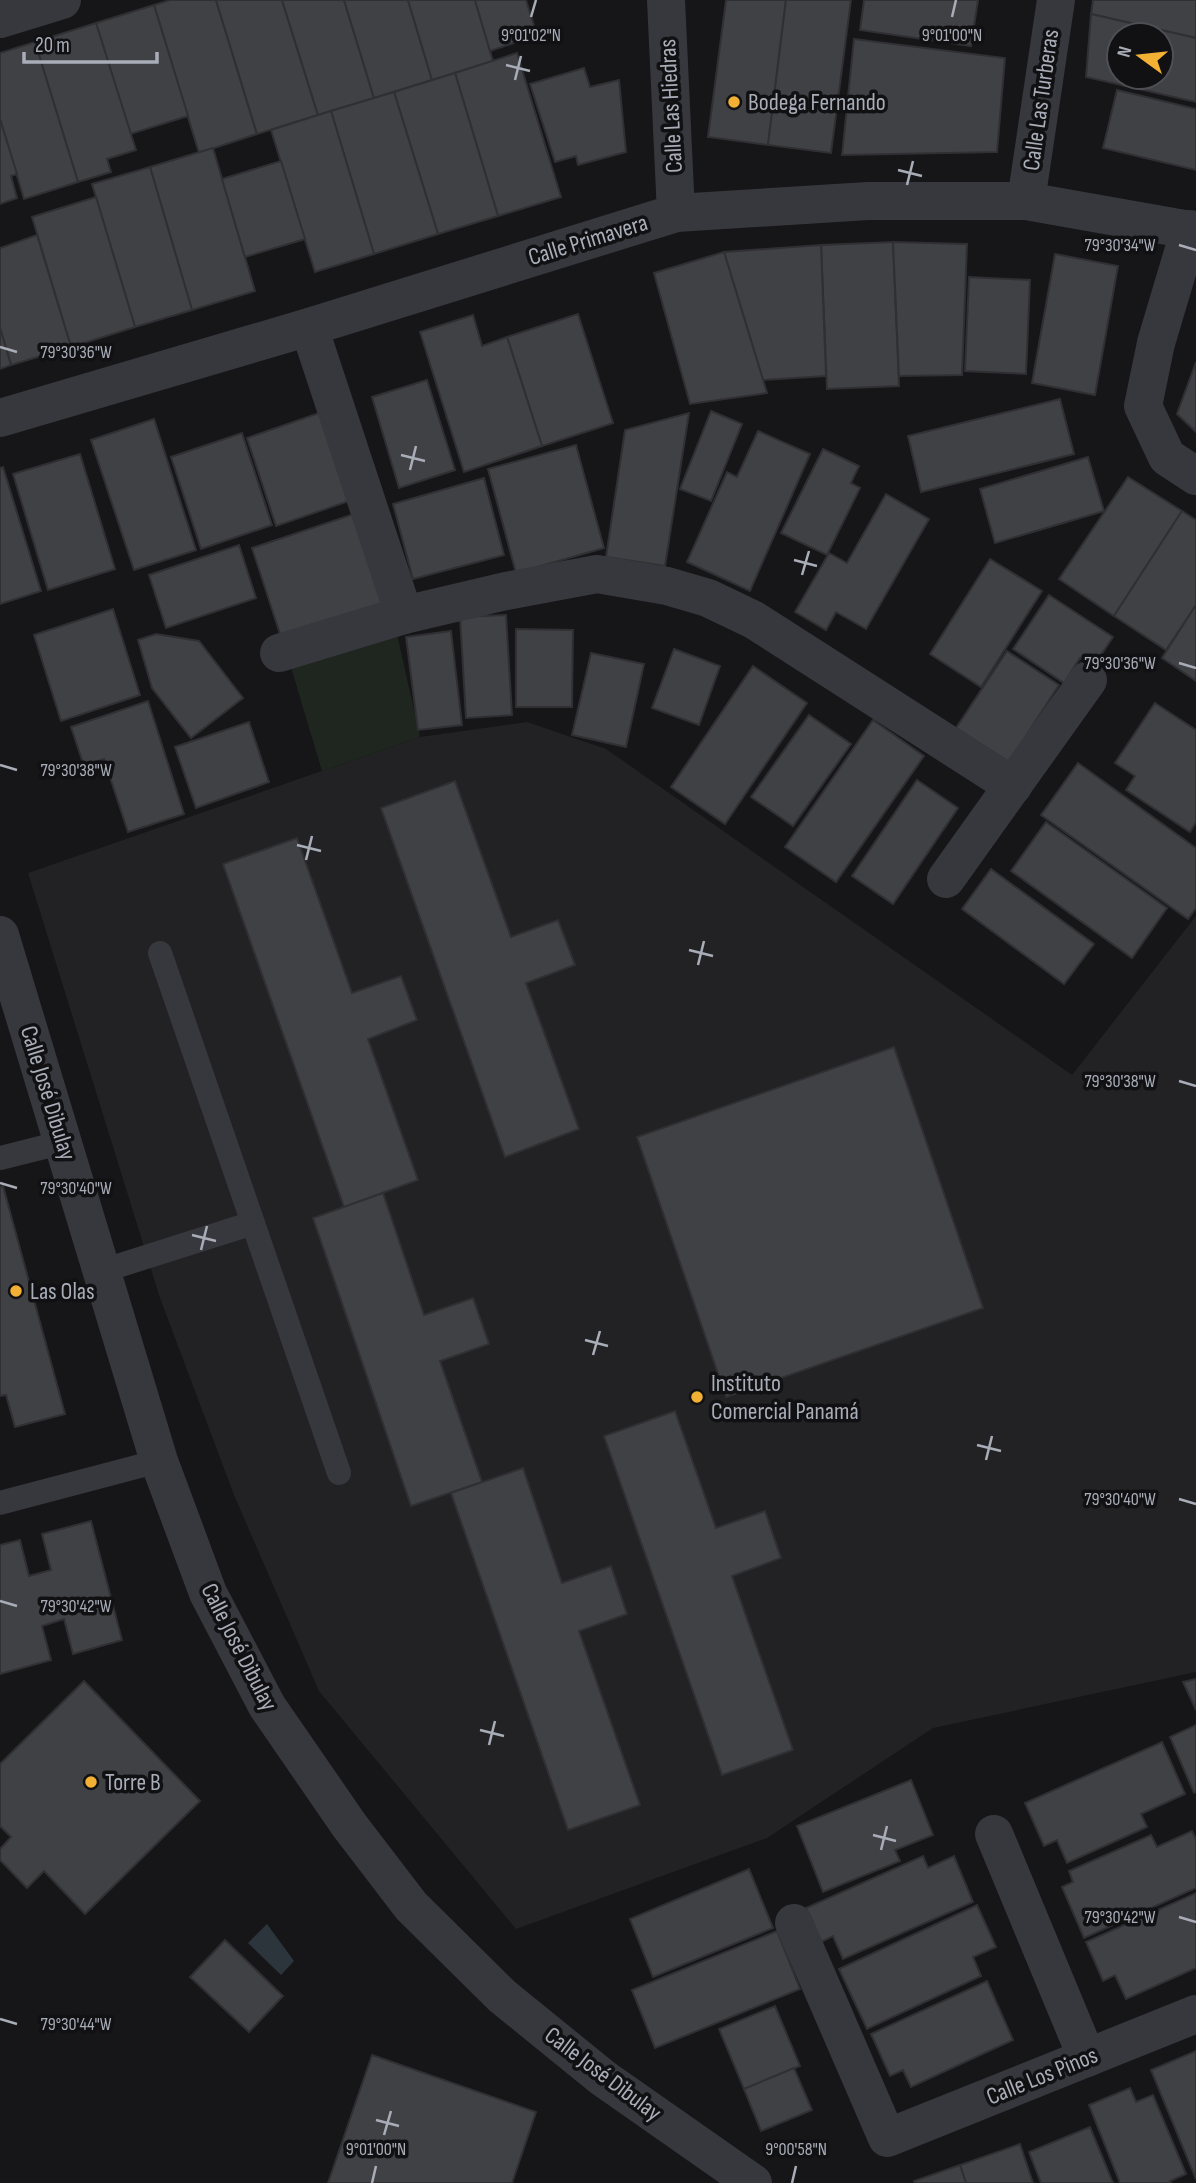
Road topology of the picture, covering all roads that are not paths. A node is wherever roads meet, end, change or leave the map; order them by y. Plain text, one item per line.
1 (62, 0) edge
2 (666, 0) edge
3 (1056, 0) edge
4 (0, 19) edge
5 (1026, 201) junction
6 (676, 212) junction
7 (1193, 230) edge
8 (309, 327) junction
9 (0, 418) edge
10 (1196, 476) edge
11 (404, 615) junction
12 (279, 653) dead end
13 (1088, 680) dead end
14 (1013, 786) junction
15 (946, 879) dead end
16 (0, 935) edge
17 (160, 953) dead end
18 (64, 1142) junction
19 (0, 1158) edge
20 (253, 1223) junction
21 (102, 1271) junction
22 (159, 1461) junction
23 (339, 1474) dead end
24 (0, 1503) edge
25 (994, 1834) dead end
26 (794, 1923) dead end
27 (1196, 2014) edge
28 (1087, 2058) junction
29 (753, 2183) edge

1 - 4 street
2 - 6 street, Calle Las Hiedras
3 - 5 street, Calle Las Turberas
5 - 6 street, Calle Primavera
5 - 7 street, Calle Primavera
6 - 8 street, Calle Primavera
7 - 10 street
8 - 9 street, Calle Primavera
8 - 11 street
11 - 12 street
11 - 14 street
13 - 14 street
14 - 15 street
16 - 18 street, Calle José Dibulay
17 - 20 lane
18 - 19 lane
18 - 21 street, Calle José Dibulay
20 - 21 lane
20 - 23 lane
21 - 22 street, Calle José Dibulay
22 - 24 lane
22 - 29 street, Calle José Dibulay
25 - 28 street
26 - 28 street, Calle Los Pinos
27 - 28 street, Calle Los Pinos

